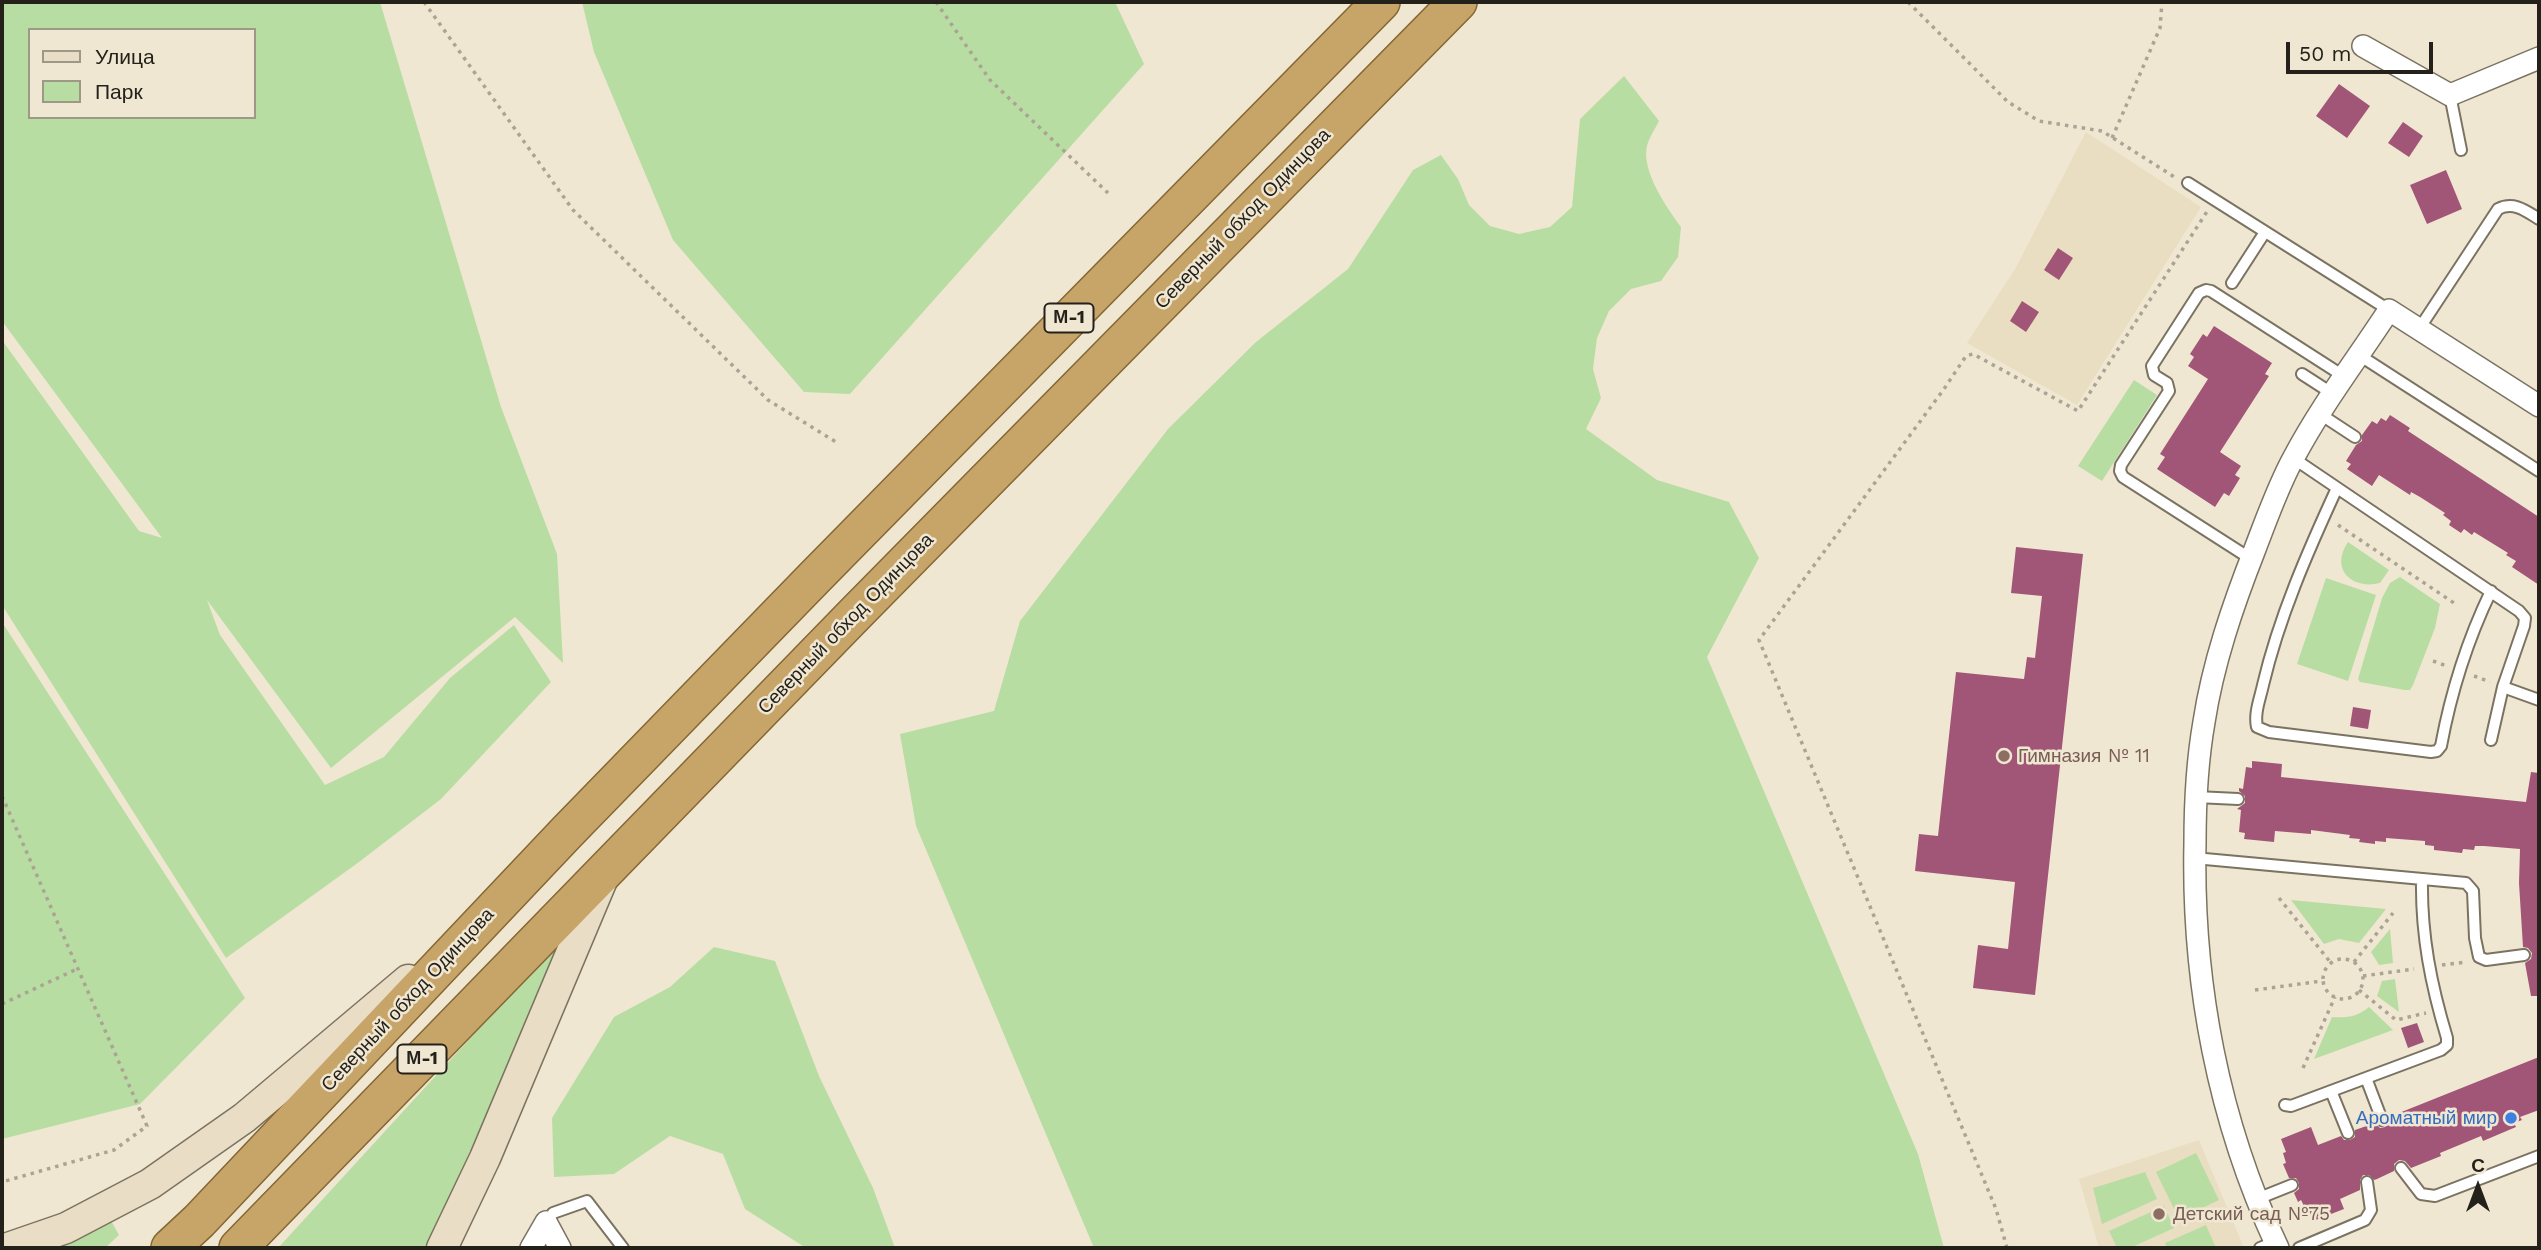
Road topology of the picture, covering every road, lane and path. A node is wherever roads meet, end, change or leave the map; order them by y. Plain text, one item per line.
1 (424, 2) edge
2 (936, 2) edge
3 (1381, 2) edge
4 (1458, 2) edge
5 (1908, 2) edge
6 (2162, 2) edge
7 (2363, 47) dead end
8 (2539, 58) edge
9 (2450, 95) junction
10 (2112, 138) junction
11 (2461, 150) dead end
12 (2187, 184) joint
13 (1108, 193) dead end
14 (2209, 208) dead end
15 (2539, 219) edge
16 (2265, 232) junction
17 (2232, 283) dead end
18 (2389, 310) junction
19 (2419, 329) junction
20 (2359, 355) junction
21 (2302, 374) dead end
22 (2339, 385) junction
23 (2539, 406) edge
24 (2320, 414) junction
25 (2355, 437) dead end
26 (836, 442) dead end
27 (2293, 458) junction
28 (2539, 471) edge
29 (2337, 488) junction
30 (2338, 525) dead end
31 (2251, 559) junction
32 (2491, 591) junction
33 (2454, 603) dead end
34 (2476, 677) dead end
35 (2489, 681) dead end
36 (2504, 687) junction
37 (2539, 700) edge
38 (2491, 740) dead end
39 (2, 796) edge
40 (2196, 797) junction
41 (2238, 799) dead end
42 (2194, 858) junction
43 (607, 870) junction
44 (2422, 879) junction
45 (2279, 898) dead end
46 (502, 901) junction
47 (2393, 914) dead end
48 (2524, 955) dead end
49 (2354, 962) junction
50 (2465, 962) dead end
51 (2331, 963) junction
52 (2428, 967) junction
53 (79, 968) junction
54 (2362, 976) junction
55 (2323, 981) junction
56 (2255, 990) dead end
57 (2359, 990) junction
58 (2335, 997) junction
59 (2, 1004) edge
60 (2439, 1009) junction
61 (2303, 1068) dead end
62 (2366, 1078) junction
63 (2331, 1091) junction
64 (2286, 1105) dead end
65 (2382, 1120) dead end
66 (2348, 1133) dead end
67 (2539, 1156) edge
68 (2401, 1168) dead end
69 (2, 1182) edge
70 (2368, 1182) dead end
71 (2292, 1185) dead end
72 (2257, 1199) junction
73 (545, 1222) junction
74 (2320, 1244) edge
75 (2271, 1246) edge
76 (8, 1248) edge
77 (170, 1248) edge
78 (237, 1248) edge
79 (442, 1248) edge
80 (531, 1248) edge
81 (561, 1248) edge
82 (623, 1248) edge
83 (2007, 1248) edge
84 (2299, 1248) edge

1 - 26 path
2 - 13 path
3 - 46 highway, Северный обход Одинцова / М-1
4 - 43 highway, Северный обход Одинцова / М-1
5 - 10 path
6 - 10 path
7 - 9 street
8 - 9 street
9 - 11 lane
10 - 12 path
12 - 16 lane
14 - 83 path
15 - 19 lane
16 - 17 lane
16 - 18 lane
18 - 19 street
18 - 20 street
19 - 23 street
20 - 22 street
20 - 28 lane
21 - 22 lane
22 - 24 street
22 - 31 lane
24 - 25 lane
24 - 27 street
27 - 29 lane
27 - 31 street
29 - 32 lane
29 - 32 lane
30 - 33 path
31 - 40 street
32 - 36 lane
34 - 35 path
36 - 37 lane
36 - 38 lane
39 - 53 path
40 - 41 lane
40 - 42 street
42 - 44 lane
42 - 72 street
43 - 78 highway, Северный обход Одинцова / М-1
43 - 79 main road, М-1
44 - 48 lane
44 - 52 lane
45 - 51 path
46 - 76 main road, М-1
46 - 77 highway, Северный обход Одинцова / М-1
47 - 49 path
49 - 51 path
49 - 54 path
50 - 52 path
51 - 55 path
52 - 54 path
52 - 60 lane
53 - 59 path
53 - 69 path
54 - 57 path
55 - 56 path
55 - 58 path
57 - 58 path
57 - 60 path
58 - 61 path
60 - 62 lane
62 - 63 lane
62 - 65 lane
63 - 64 lane
63 - 66 lane
67 - 68 lane
70 - 74 lane
71 - 72 lane
72 - 75 street
73 - 80 street
73 - 81 street
73 - 82 lane
74 - 84 lane

